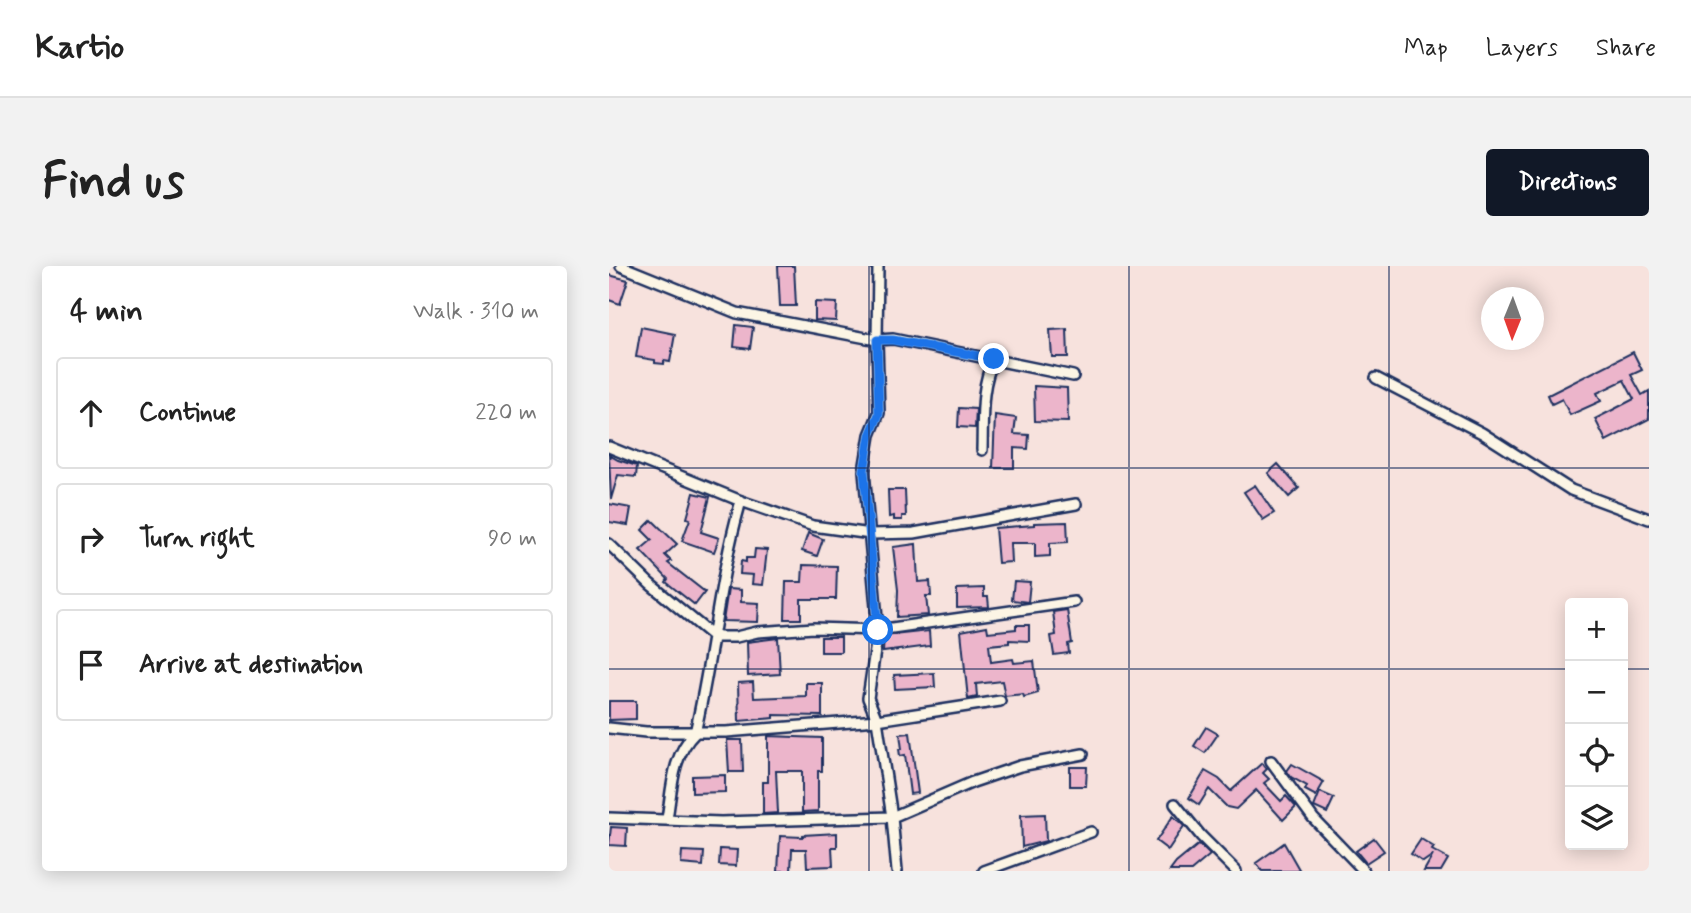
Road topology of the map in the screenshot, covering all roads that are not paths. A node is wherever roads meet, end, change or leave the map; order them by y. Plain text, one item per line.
1 (621, 266) edge
2 (878, 266) edge
3 (877, 340) junction
4 (994, 359) junction
5 (1073, 376) dead end
6 (1376, 378) dead end
7 (609, 447) edge
8 (982, 450) dead end
9 (741, 501) junction
10 (1076, 504) dead end
11 (1649, 519) edge
12 (871, 534) junction
13 (609, 544) edge
14 (1074, 602) dead end
15 (878, 630) junction
16 (714, 637) junction
17 (1000, 701) dead end
18 (877, 720) junction
19 (609, 728) edge
20 (695, 733) junction
21 (1083, 754) dead end
22 (1271, 761) dead end
23 (1175, 804) dead end
24 (892, 817) junction
25 (609, 818) edge
26 (667, 819) junction
27 (1091, 832) dead end
28 (897, 871) edge
29 (984, 871) edge
30 (1235, 871) edge
31 (1364, 871) edge

1 - 3 street
2 - 3 street
3 - 4 street
3 - 12 street
4 - 5 street
4 - 8 street
6 - 11 street
7 - 9 street
9 - 12 street
9 - 16 street
10 - 12 street
12 - 15 street
13 - 16 street
14 - 15 street
15 - 16 street
15 - 18 street
16 - 20 street
17 - 18 street
18 - 20 street
18 - 24 street
19 - 20 street
20 - 26 street
21 - 24 street
22 - 31 street
23 - 30 street
24 - 26 street
24 - 28 street
25 - 26 street
27 - 29 street

